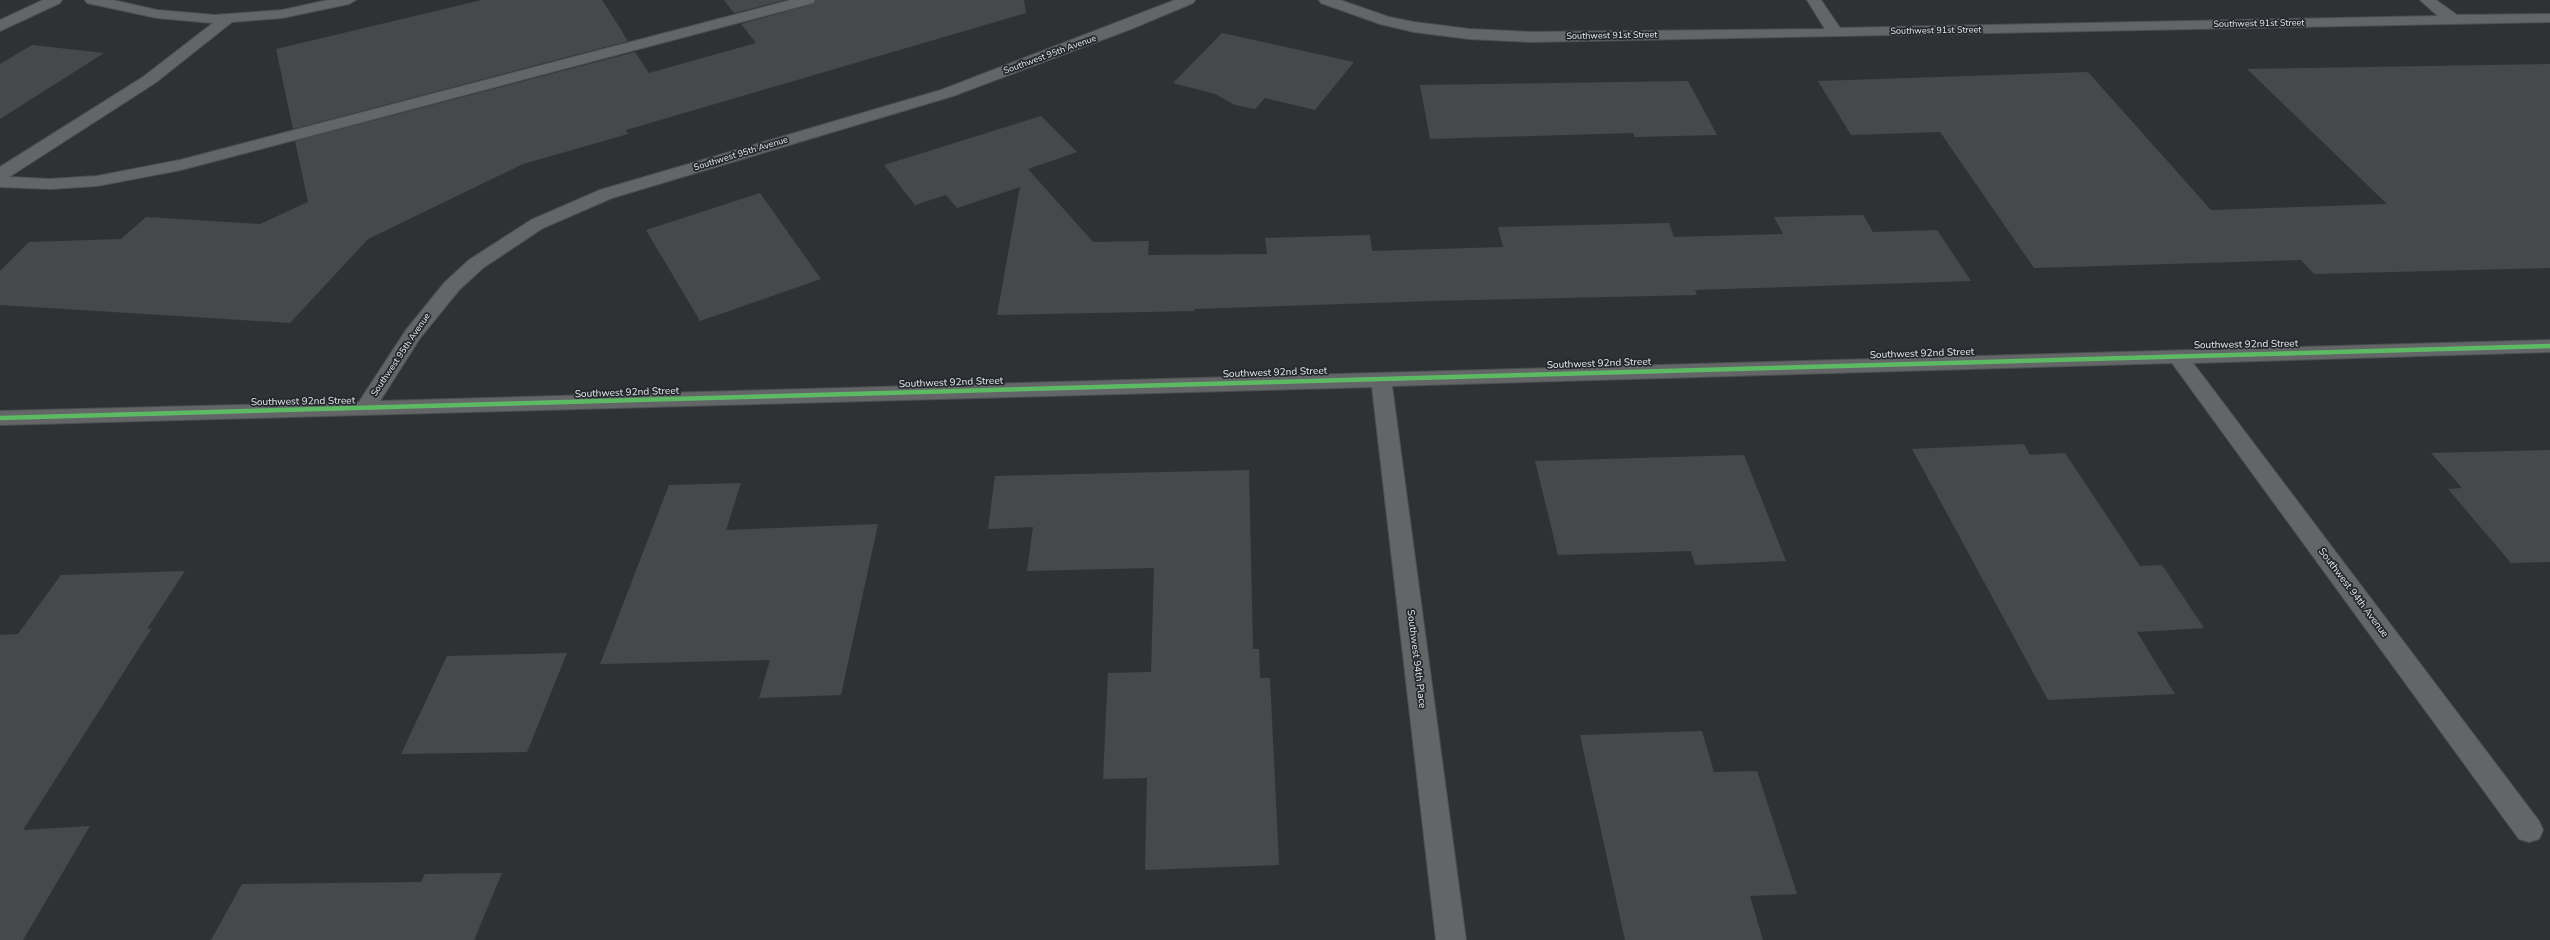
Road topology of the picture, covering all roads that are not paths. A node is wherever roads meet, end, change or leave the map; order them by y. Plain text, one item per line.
1 (55, 0) edge
2 (92, 0) edge
3 (349, 0) edge
4 (808, 0) edge
5 (1188, 0) edge
6 (1326, 0) edge
7 (1814, 0) edge
8 (2427, 0) edge
9 (2550, 18) edge
10 (227, 19) junction
11 (2453, 20) junction
12 (0, 26) edge
13 (1835, 33) junction
14 (0, 175) edge
15 (0, 182) edge
16 (2550, 346) edge
17 (2176, 355) junction
18 (1381, 379) junction
19 (365, 410) junction
20 (0, 418) edge
21 (2529, 830) dead end
22 (1451, 940) edge

1 - 12 street
2 - 10 street
3 - 10 street
4 - 15 street
5 - 19 street, Southwest 95th Avenue
6 - 13 street, Southwest 91st Street
7 - 13 street
8 - 11 street
9 - 11 street, Southwest 91st Street
10 - 14 street
11 - 13 street, Southwest 91st Street
16 - 17 street, Southwest 92nd Street
17 - 18 street, Southwest 92nd Street
17 - 21 street, Southwest 94th Avenue
18 - 19 street, Southwest 92nd Street
18 - 22 street, Southwest 94th Place
19 - 20 street, Southwest 92nd Street

